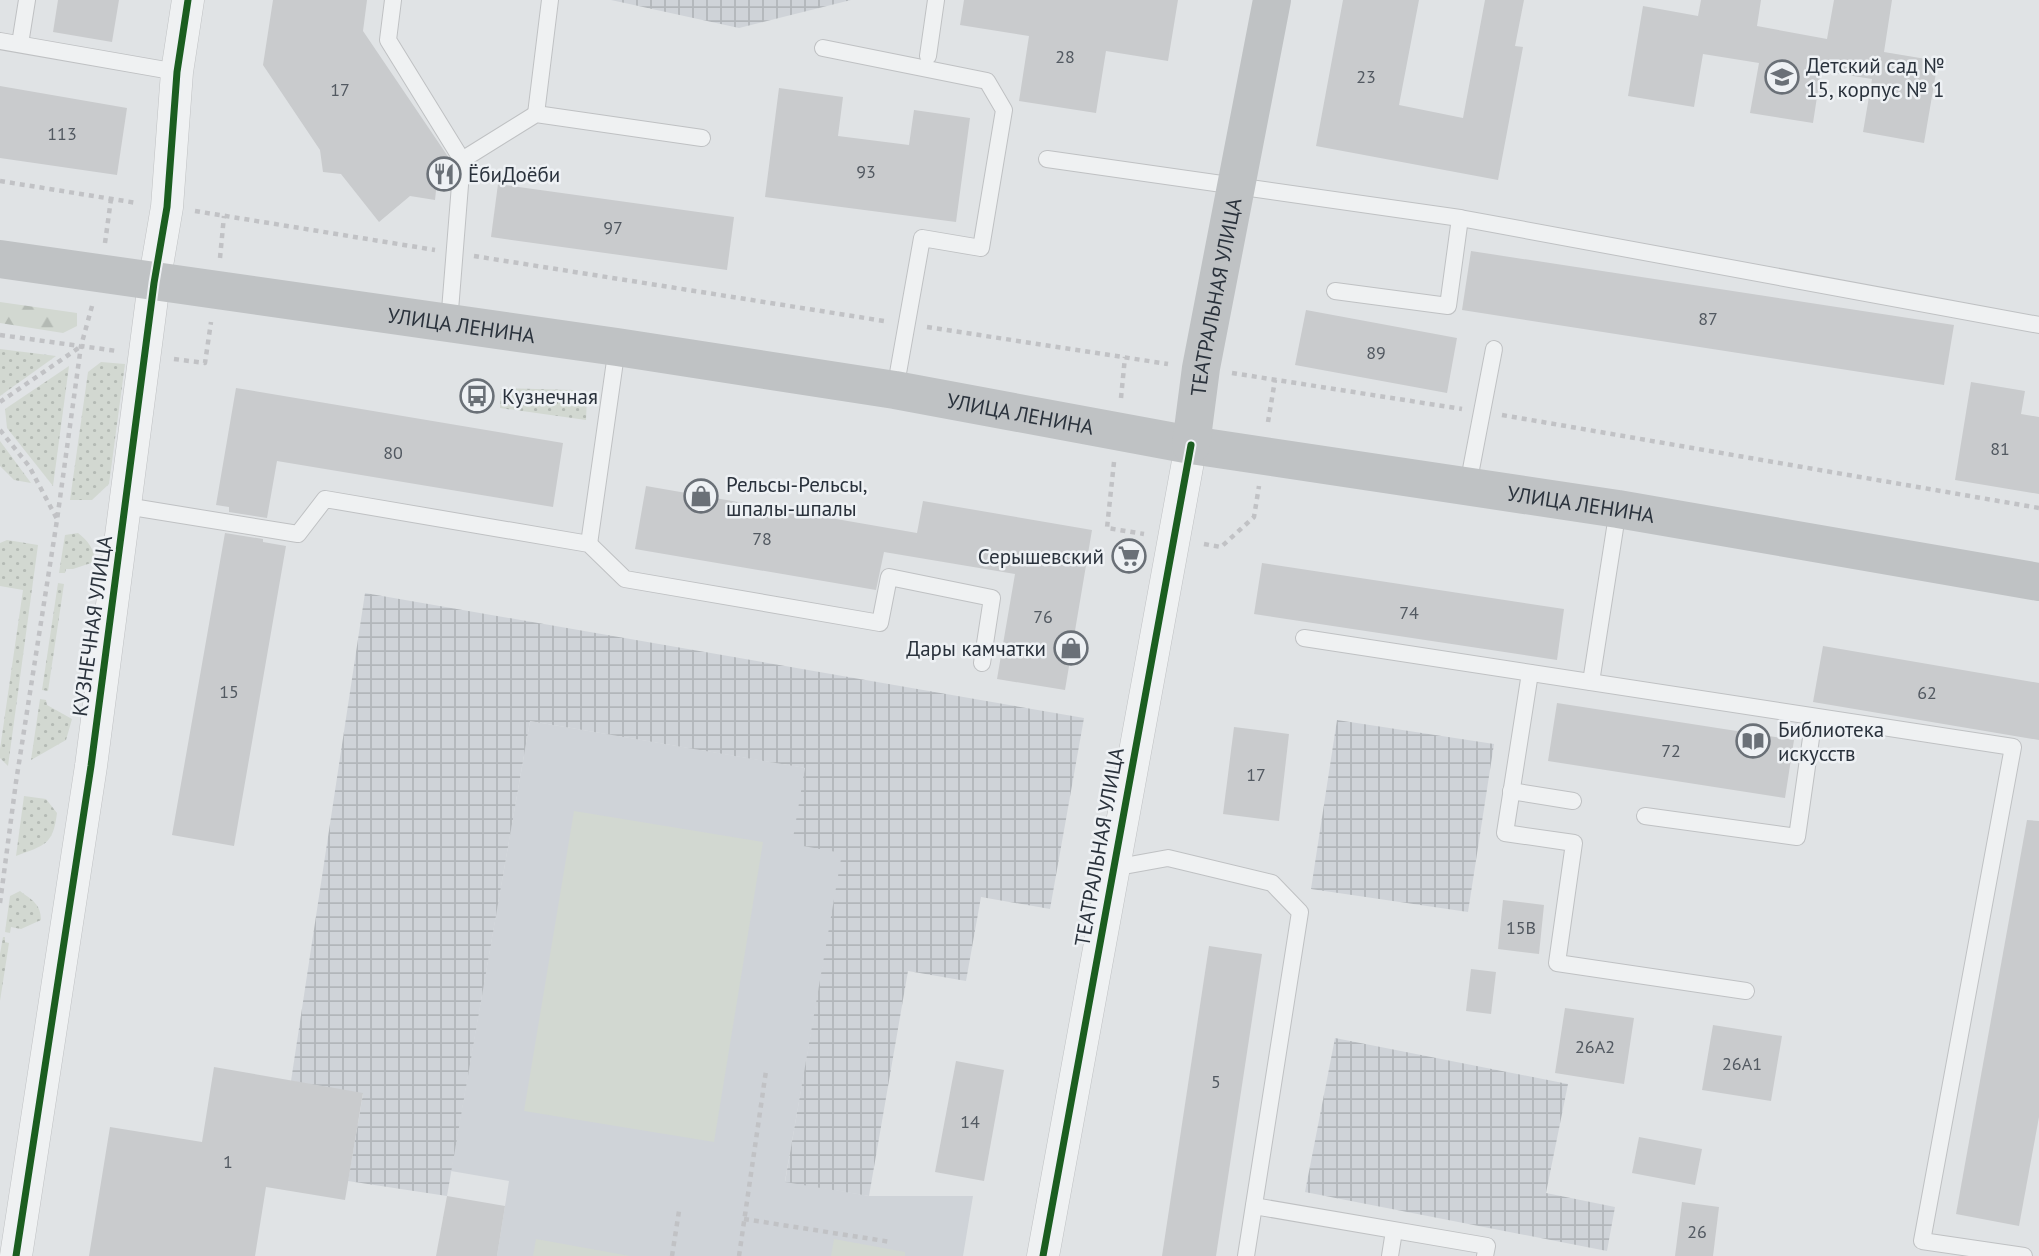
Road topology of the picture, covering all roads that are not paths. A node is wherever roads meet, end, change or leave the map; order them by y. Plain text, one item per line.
1 (27, 0) edge
2 (188, 0) edge
3 (393, 0) edge
4 (550, 0) edge
5 (936, 0) edge
6 (1272, 0) edge
7 (0, 41) edge
8 (20, 44) junction
9 (822, 48) dead end
10 (928, 56) dead end
11 (177, 72) junction
12 (536, 114) junction
13 (702, 138) dead end
14 (1047, 159) dead end
15 (461, 160) junction
16 (1237, 185) junction
17 (1460, 218) junction
18 (0, 259) edge
19 (154, 283) junction
20 (1335, 291) dead end
21 (449, 323) junction
22 (2039, 325) edge
23 (617, 347) junction
24 (1494, 349) dead end
25 (895, 390) junction
26 (1191, 445) junction
27 (1468, 485) junction
28 (126, 506) junction
29 (1618, 509) junction
30 (589, 544) junction
31 (2039, 582) edge
32 (1304, 638) dead end
33 (982, 663) dead end
34 (1530, 673) junction
35 (1591, 682) junction
36 (1814, 717) junction
37 (1511, 791) junction
38 (1573, 801) dead end
39 (1645, 816) dead end
40 (1113, 867) junction
41 (1746, 991) dead end
42 (1254, 1206) junction
43 (1394, 1231) junction
44 (16, 1256) edge
45 (1043, 1256) edge
46 (1246, 1256) edge
47 (1390, 1256) edge
48 (1485, 1256) edge
49 (2024, 1256) edge

1 - 8 lane
2 - 11 street, КУЗНЕЧНАЯ УЛИЦА
3 - 15 lane
4 - 12 lane
5 - 10 lane
6 - 16 main road, ТЕАТРАЛЬНАЯ УЛИЦА
7 - 8 lane
8 - 11 lane
9 - 25 lane
11 - 19 street, КУЗНЕЧНАЯ УЛИЦА
12 - 13 lane
12 - 15 lane
14 - 16 lane
15 - 21 lane
16 - 17 lane
16 - 26 main road, ТЕАТРАЛЬНАЯ УЛИЦА
17 - 20 lane
17 - 22 lane
18 - 19 main road, УЛИЦА ЛЕНИНА
19 - 21 main road, УЛИЦА ЛЕНИНА
19 - 28 street, КУЗНЕЧНАЯ УЛИЦА
21 - 23 main road, УЛИЦА ЛЕНИНА
23 - 25 main road, УЛИЦА ЛЕНИНА
23 - 30 lane
24 - 27 lane
25 - 26 main road, УЛИЦА ЛЕНИНА
26 - 27 main road, УЛИЦА ЛЕНИНА
26 - 40 street, ТЕАТРАЛЬНАЯ УЛИЦА
27 - 29 main road, УЛИЦА ЛЕНИНА
28 - 30 lane
28 - 44 street, КУЗНЕЧНАЯ УЛИЦА
29 - 31 main road, УЛИЦА ЛЕНИНА
29 - 35 lane
30 - 33 lane
32 - 34 lane
34 - 35 lane
34 - 37 lane
35 - 36 lane
36 - 39 lane
36 - 49 lane
37 - 38 lane
37 - 41 lane
40 - 42 lane
40 - 45 street, ТЕАТРАЛЬНАЯ УЛИЦА
42 - 43 lane
42 - 46 lane
43 - 47 lane
43 - 48 lane

